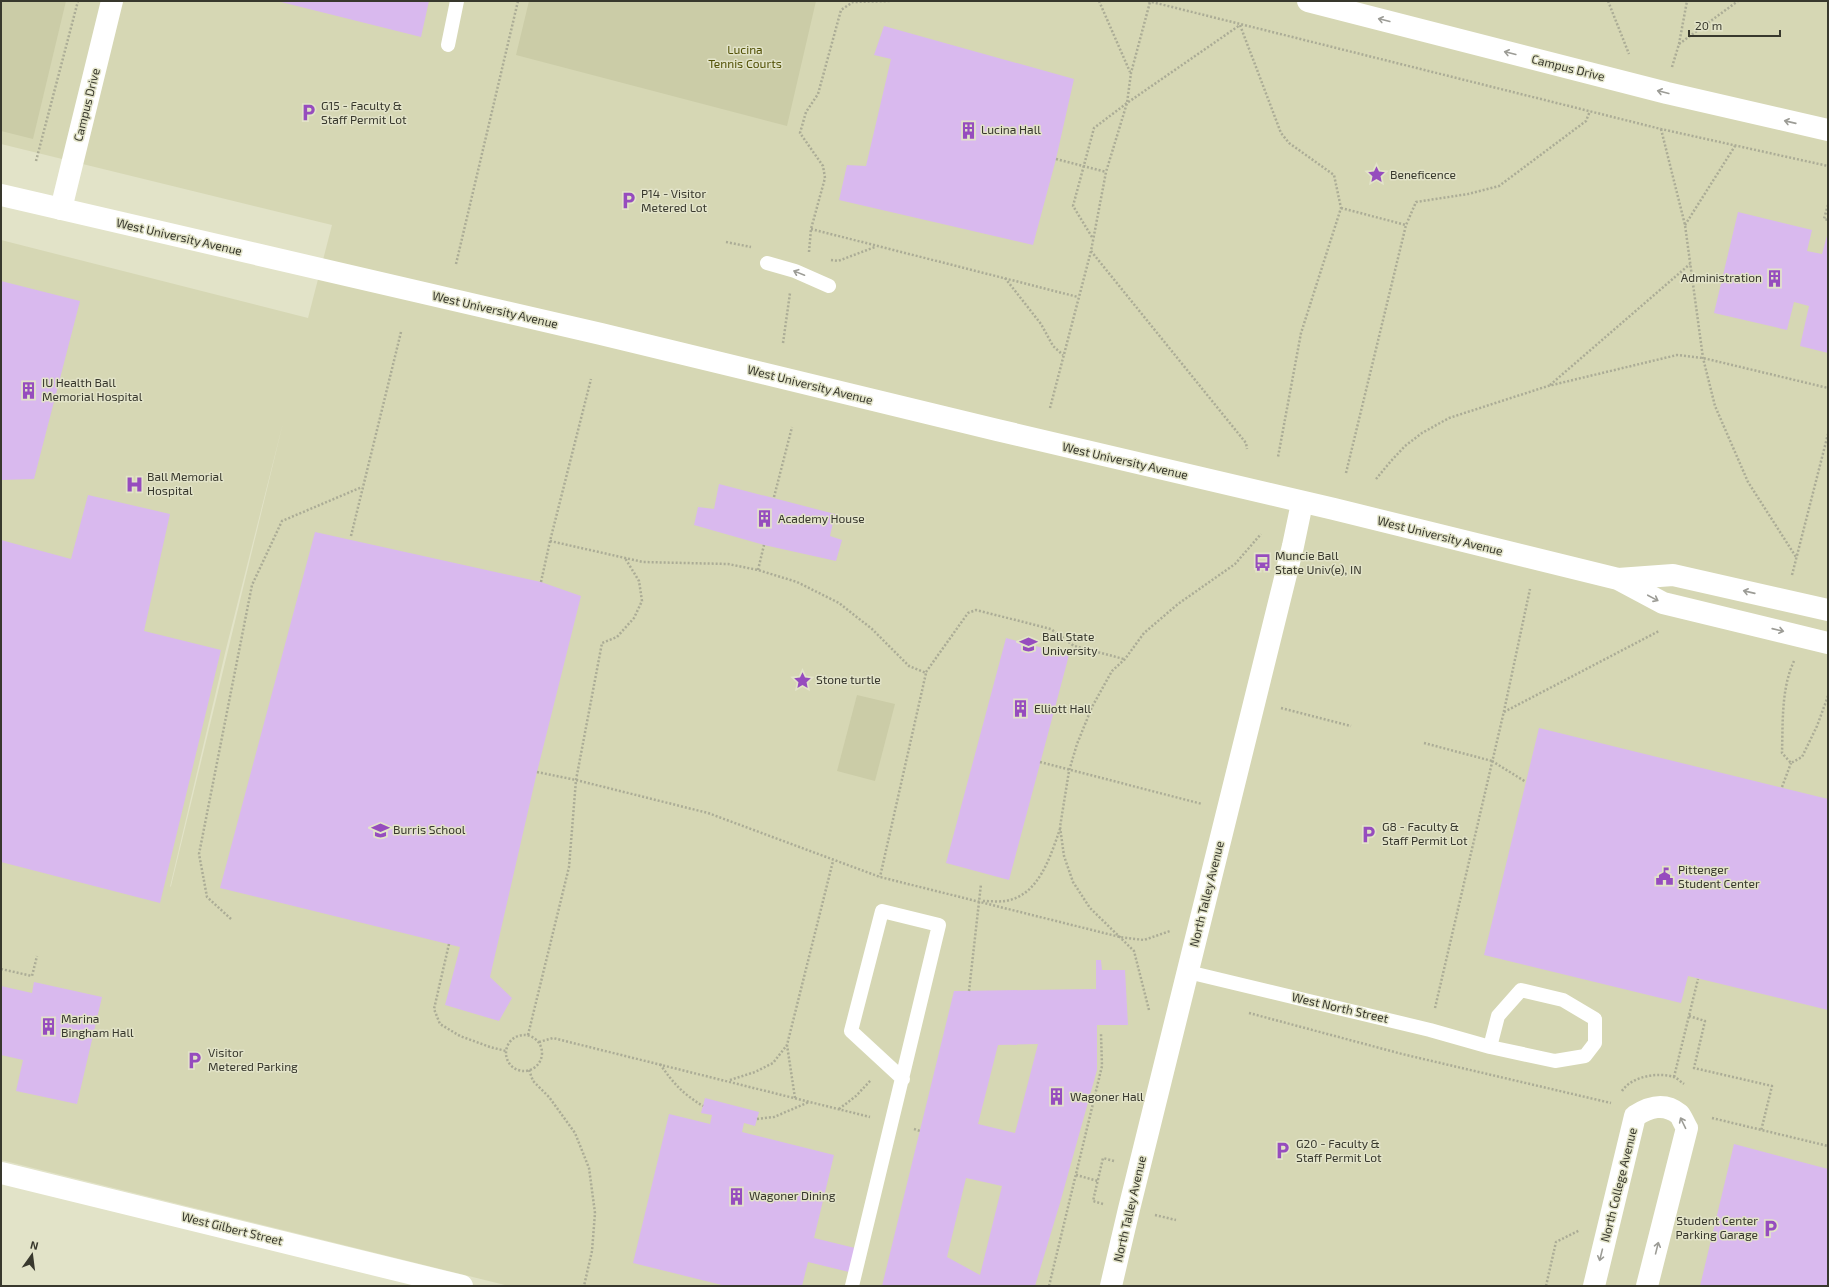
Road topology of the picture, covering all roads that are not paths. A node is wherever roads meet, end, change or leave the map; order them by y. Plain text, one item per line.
1 (112, 1) edge
2 (457, 1) edge
3 (1308, 1) edge
4 (448, 45) dead end
5 (1828, 130) edge
6 (1, 195) edge
7 (61, 209) junction
8 (768, 263) dead end
9 (829, 286) dead end
10 (1302, 503) junction
11 (1618, 579) junction
12 (1828, 610) edge
13 (1828, 643) edge
14 (1188, 972) junction
15 (1490, 1047) junction
16 (903, 1079) junction
17 (1, 1173) edge
18 (462, 1286) edge
19 (852, 1286) edge
20 (1111, 1286) edge
21 (1594, 1286) edge
22 (1647, 1286) edge

1 - 7 street, Campus Drive
2 - 4 lane
5 -> 3 street, Campus Drive
6 - 7 street, West University Avenue
7 - 10 street, West University Avenue
9 -> 8 lane
10 - 11 street, West University Avenue
10 - 14 street, North Talley Avenue
12 -> 11 street, West University Avenue
11 -> 13 street, West University Avenue
14 - 15 lane, West North Street
14 - 20 street, North Talley Avenue
15 - 15 lane, West North Street
16 - 16 lane
16 - 19 lane
17 - 18 street, West Gilbert Street
22 -> 21 street, North College Avenue

